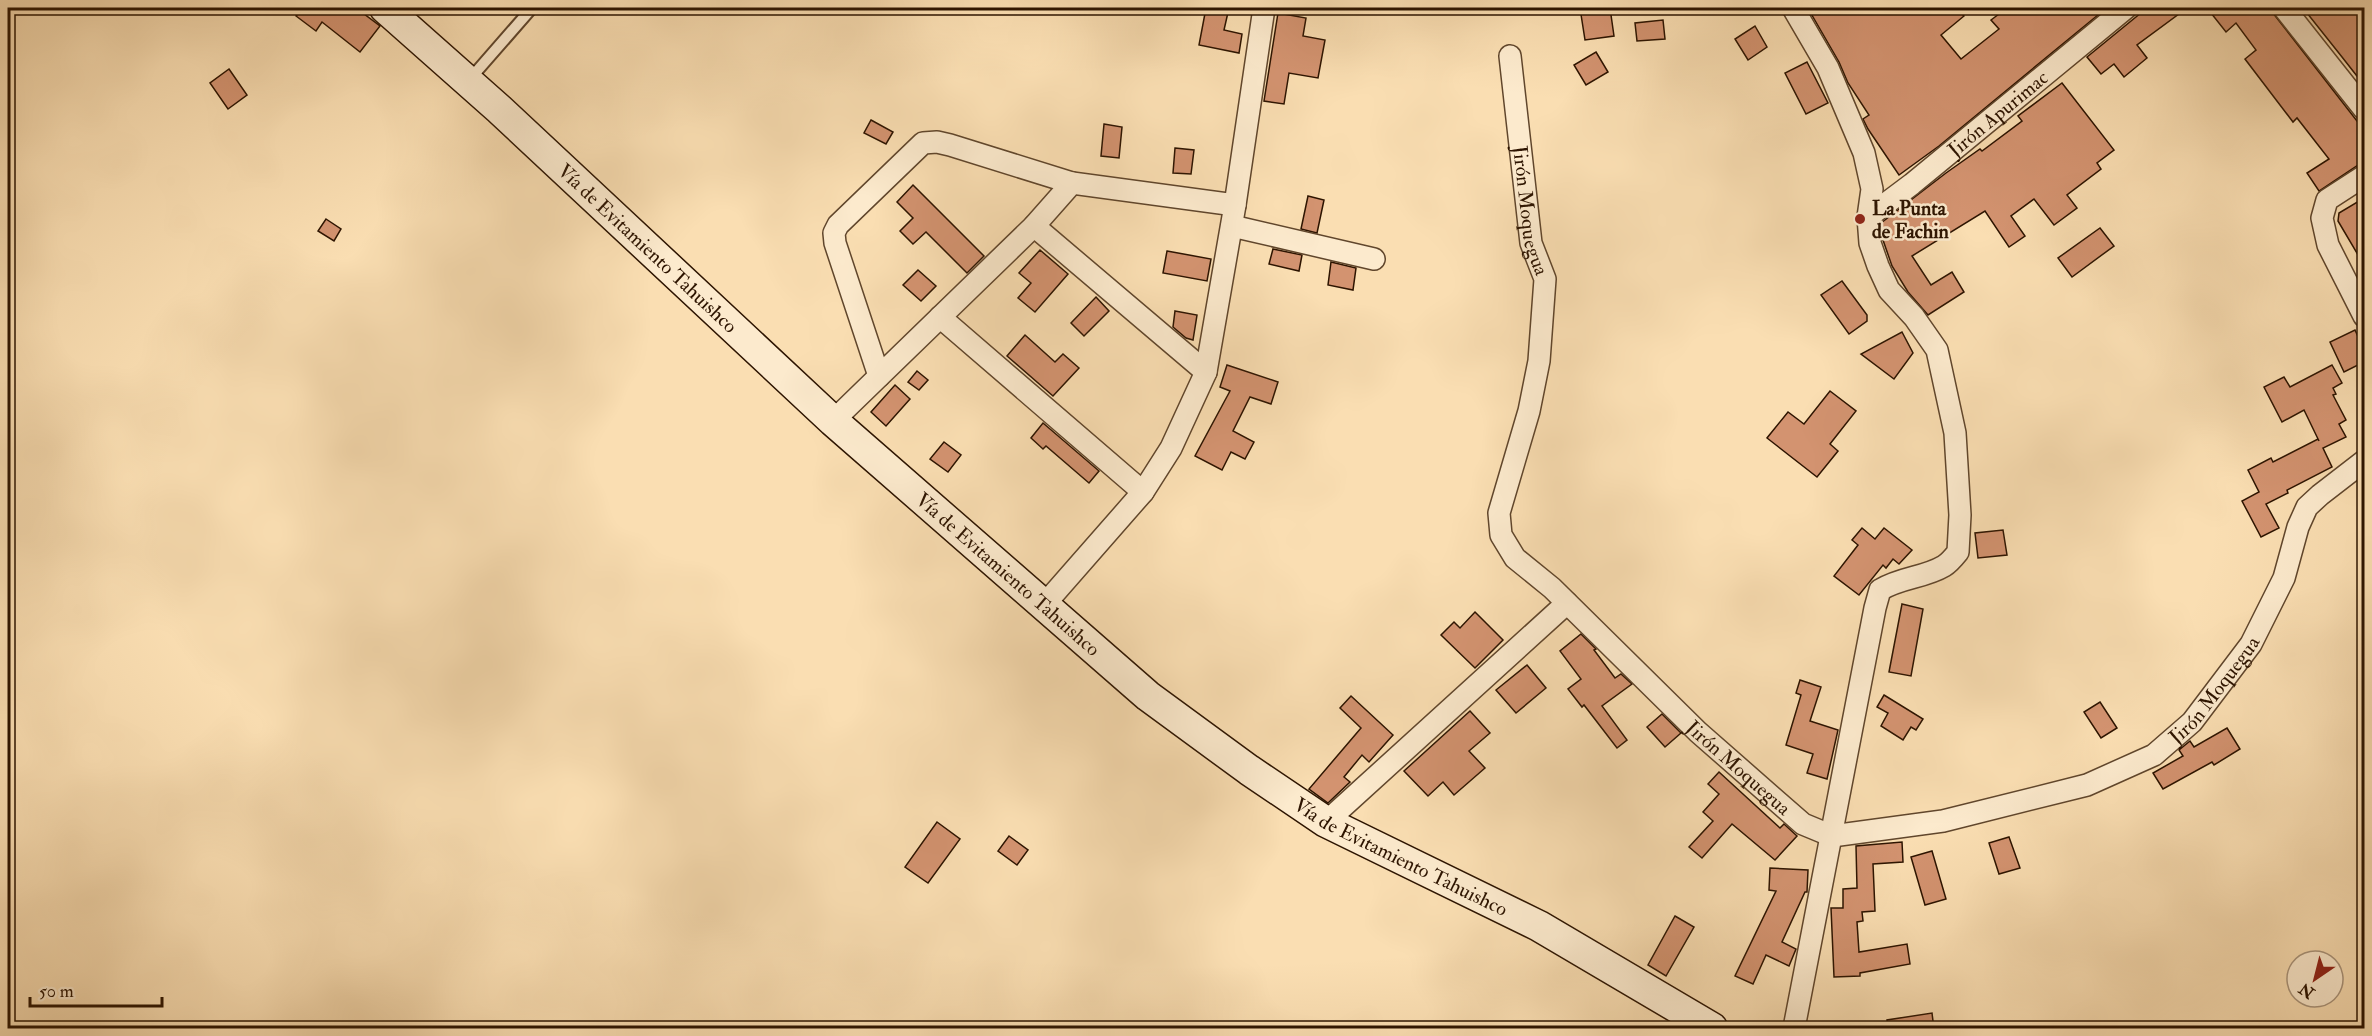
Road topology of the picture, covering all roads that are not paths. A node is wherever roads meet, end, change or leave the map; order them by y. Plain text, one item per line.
1 (385, 8) edge
2 (532, 8) edge
3 (1264, 8) edge
4 (1794, 8) edge
5 (2126, 8) edge
6 (2284, 8) edge
7 (1510, 56) dead end
8 (468, 81) junction
9 (2364, 109) edge
10 (2364, 176) edge
11 (1072, 183) junction
12 (1235, 205) junction
13 (1868, 218) junction
14 (1034, 226) junction
15 (1232, 226) junction
16 (1374, 259) dead end
17 (2364, 316) edge
18 (940, 317) junction
19 (1206, 372) junction
20 (879, 376) junction
21 (833, 421) junction
22 (2364, 461) edge
23 (1143, 492) junction
24 (1567, 603) junction
25 (1044, 605) junction
26 (1326, 822) junction
27 (1832, 836) junction
28 (1712, 1029) edge
29 (1794, 1029) edge

1 - 8 main road, Vía de Evitamiento Tahuishco
2 - 8 lane
3 - 12 street
4 - 13 street
5 - 13 street, Jirón Apurimac
6 - 9 street
7 - 24 street, Jirón Moquegua
8 - 21 main road, Vía de Evitamiento Tahuishco
10 - 17 street
11 - 12 street
11 - 14 street
11 - 20 street
12 - 15 street
13 - 27 street
14 - 18 street
14 - 19 street
15 - 16 street
15 - 19 street
18 - 20 street
18 - 23 street
19 - 23 street
20 - 21 street
21 - 25 main road, Vía de Evitamiento Tahuishco
22 - 27 street, Jirón Moquegua
23 - 25 street
24 - 26 street
24 - 27 street, Jirón Moquegua
25 - 26 main road, Vía de Evitamiento Tahuishco
26 - 28 main road, Vía de Evitamiento Tahuishco
27 - 29 street

